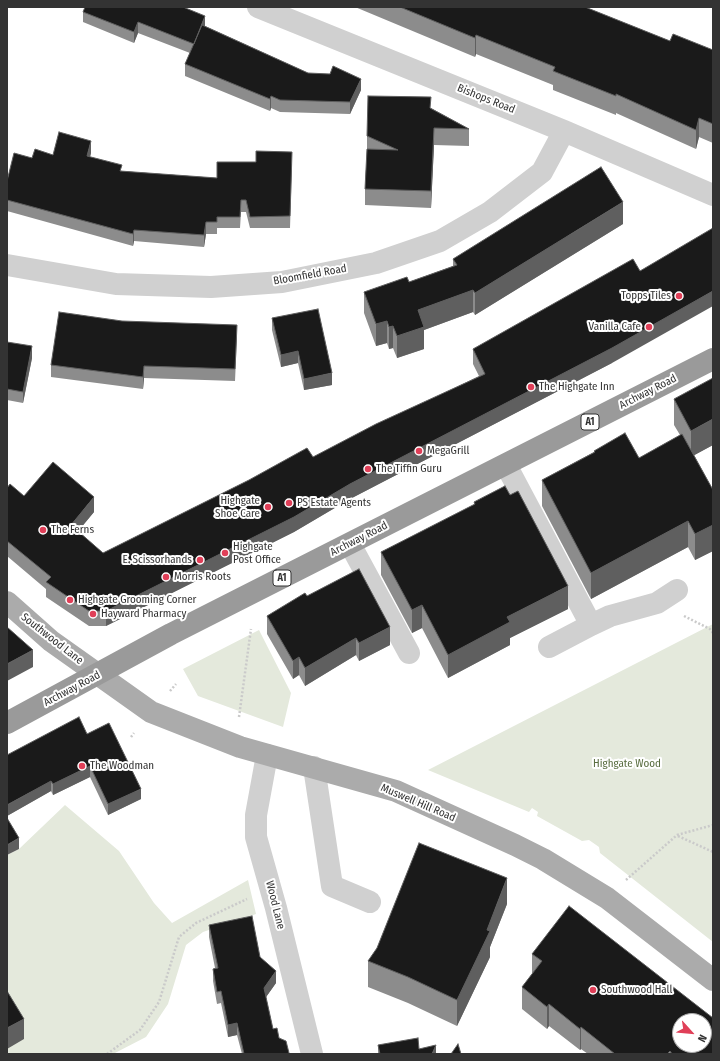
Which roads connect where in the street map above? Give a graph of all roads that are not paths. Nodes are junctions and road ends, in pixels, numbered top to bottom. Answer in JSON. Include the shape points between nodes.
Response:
{"nodes":[{"id":1,"x":258,"y":7,"type":"edge"},
{"id":2,"x":564,"y":131,"type":"junction"},
{"id":3,"x":713,"y":195,"type":"edge"},
{"id":4,"x":7,"y":265,"type":"edge"},
{"id":5,"x":713,"y":358,"type":"edge"},
{"id":6,"x":506,"y":465,"type":"junction"},
{"id":7,"x":350,"y":544,"type":"junction"},
{"id":8,"x":677,"y":590,"type":"dead end"},
{"id":9,"x":7,"y":602,"type":"edge"},
{"id":10,"x":591,"y":625,"type":"junction"},
{"id":11,"x":549,"y":647,"type":"dead end"},
{"id":12,"x":409,"y":653,"type":"dead end"},
{"id":13,"x":99,"y":675,"type":"junction"},
{"id":14,"x":7,"y":723,"type":"edge"},
{"id":15,"x":267,"y":755,"type":"junction"},
{"id":16,"x":314,"y":767,"type":"junction"},
{"id":17,"x":370,"y":902,"type":"dead end"},
{"id":18,"x":713,"y":980,"type":"edge"},
{"id":19,"x":312,"y":1054,"type":"edge"}],
"edges":[{"from":1,"to":2,"type":"street","name":"Bishops Road"},
{"from":2,"to":3,"type":"street","name":"Bishops Road"},
{"from":2,"to":4,"type":"street","name":"Bloomfield Road","via":[[542,172],[490,212],[440,241],[376,263],[282,282],[211,287],[116,284]]},
{"from":5,"to":6,"type":"highway","name":"Archway Road","number":"A1"},
{"from":6,"to":7,"type":"highway","name":"Archway Road","number":"A1"},
{"from":6,"to":10,"type":"street"},
{"from":7,"to":12,"type":"street"},
{"from":7,"to":13,"type":"highway","name":"Archway Road","number":"A1","via":[[172,634]]},
{"from":8,"to":10,"type":"street","via":[[657,603],[610,616]]},
{"from":9,"to":13,"type":"main road","name":"Southwood Lane","via":[[51,641]]},
{"from":10,"to":11,"type":"street"},
{"from":13,"to":14,"type":"highway","name":"Archway Road","number":"A1"},
{"from":13,"to":15,"type":"main road","name":"Muswell Hill Road","via":[[152,712]]},
{"from":15,"to":16,"type":"main road","name":"Muswell Hill Road"},
{"from":15,"to":19,"type":"street","name":"Wood Lane","via":[[256,815],[256,837]]},
{"from":16,"to":17,"type":"street","via":[[332,886]]},
{"from":16,"to":18,"type":"main road","name":"Muswell Hill Road","via":[[396,791],[515,844],[608,898]]}]}
